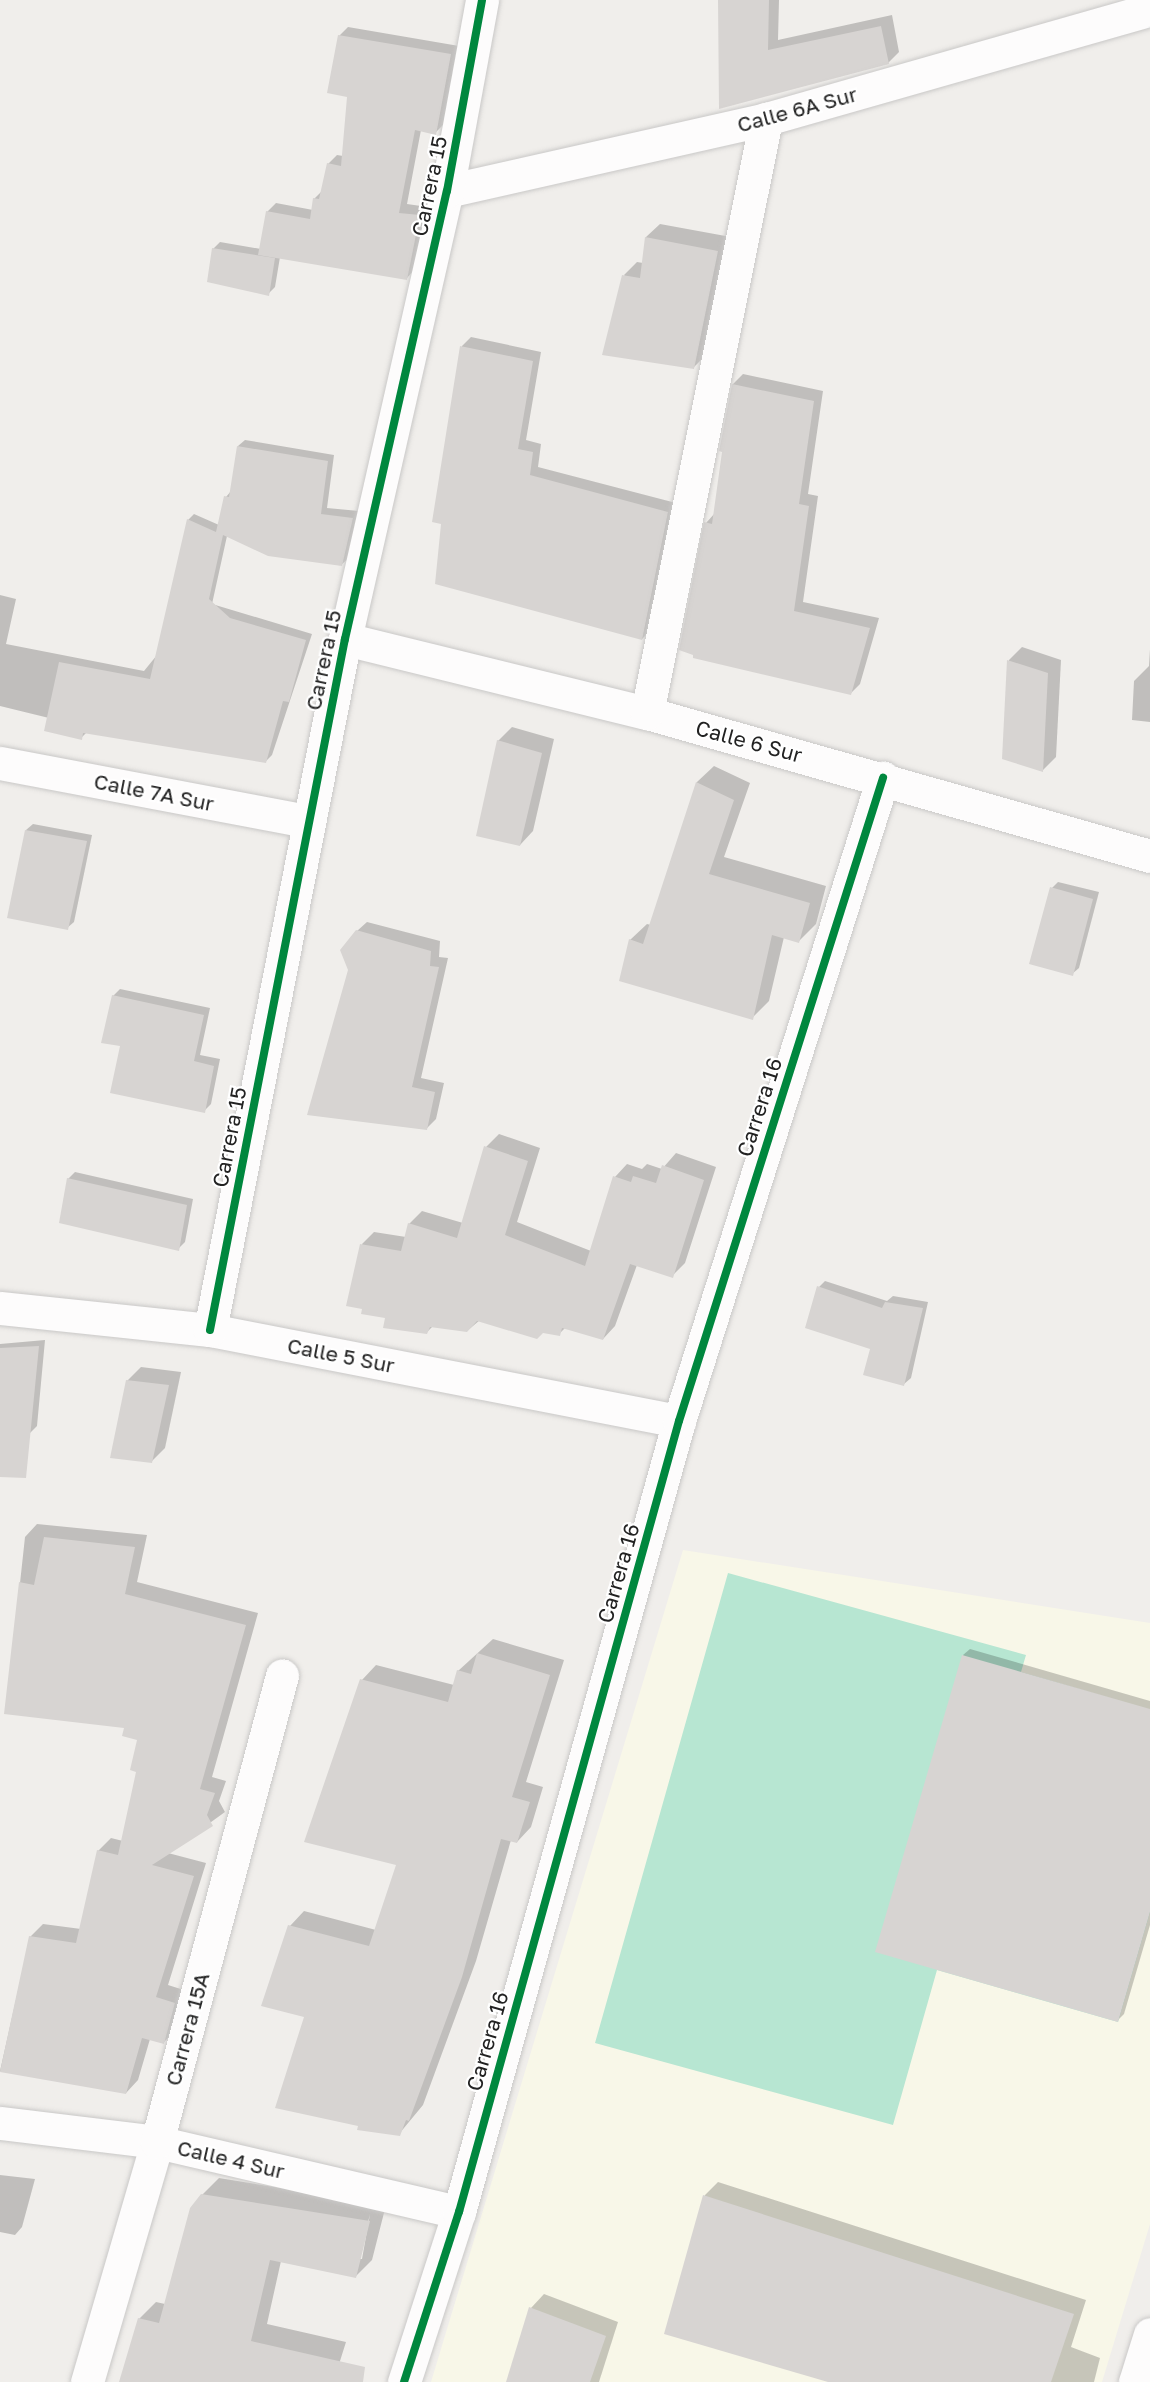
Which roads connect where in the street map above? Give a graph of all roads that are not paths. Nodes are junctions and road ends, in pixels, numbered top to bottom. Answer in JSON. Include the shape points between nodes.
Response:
{"nodes":[{"id":1,"x":482,"y":0,"type":"edge"},
{"id":2,"x":1142,"y":12,"type":"dead end"},
{"id":3,"x":766,"y":119,"type":"junction"},
{"id":4,"x":447,"y":191,"type":"junction"},
{"id":5,"x":345,"y":639,"type":"junction"},
{"id":6,"x":647,"y":713,"type":"junction"},
{"id":7,"x":0,"y":763,"type":"edge"},
{"id":8,"x":883,"y":778,"type":"junction"},
{"id":9,"x":308,"y":820,"type":"junction"},
{"id":10,"x":1150,"y":856,"type":"edge"},
{"id":11,"x":0,"y":1308,"type":"edge"},
{"id":12,"x":210,"y":1330,"type":"junction"},
{"id":13,"x":679,"y":1421,"type":"junction"},
{"id":14,"x":282,"y":1675,"type":"dead end"},
{"id":15,"x":0,"y":2123,"type":"edge"},
{"id":16,"x":157,"y":2142,"type":"junction"},
{"id":17,"x":459,"y":2212,"type":"junction"},
{"id":18,"x":1150,"y":2334,"type":"edge"},
{"id":19,"x":87,"y":2382,"type":"edge"},
{"id":20,"x":404,"y":2382,"type":"edge"},
{"id":21,"x":1135,"y":2382,"type":"edge"}],
"edges":[{"from":1,"to":4,"type":"street","name":"Carrera 15"},
{"from":2,"to":3,"type":"street","name":"Calle 6A Sur"},
{"from":3,"to":4,"type":"street","name":"Calle 6A Sur"},
{"from":3,"to":6,"type":"street"},
{"from":4,"to":5,"type":"street","name":"Carrera 15"},
{"from":5,"to":6,"type":"street","name":"Calle 6 Sur"},
{"from":5,"to":9,"type":"street","name":"Carrera 15"},
{"from":6,"to":8,"type":"street","name":"Calle 6 Sur"},
{"from":7,"to":9,"type":"street","name":"Calle 7A Sur"},
{"from":8,"to":10,"type":"street","name":"Calle 6 Sur"},
{"from":8,"to":13,"type":"street","name":"Carrera 16"},
{"from":9,"to":12,"type":"street","name":"Carrera 15"},
{"from":11,"to":12,"type":"street","name":"Calle 5 Sur"},
{"from":12,"to":13,"type":"street","name":"Calle 5 Sur"},
{"from":13,"to":17,"type":"street","name":"Carrera 16"},
{"from":14,"to":16,"type":"street","name":"Carrera 15A"},
{"from":15,"to":16,"type":"street","name":"Calle 4 Sur"},
{"from":16,"to":17,"type":"street","name":"Calle 4 Sur"},
{"from":16,"to":19,"type":"street","name":"Carrera 15A"},
{"from":17,"to":20,"type":"street","name":"Carrera 16"},
{"from":18,"to":21,"type":"street"}]}
